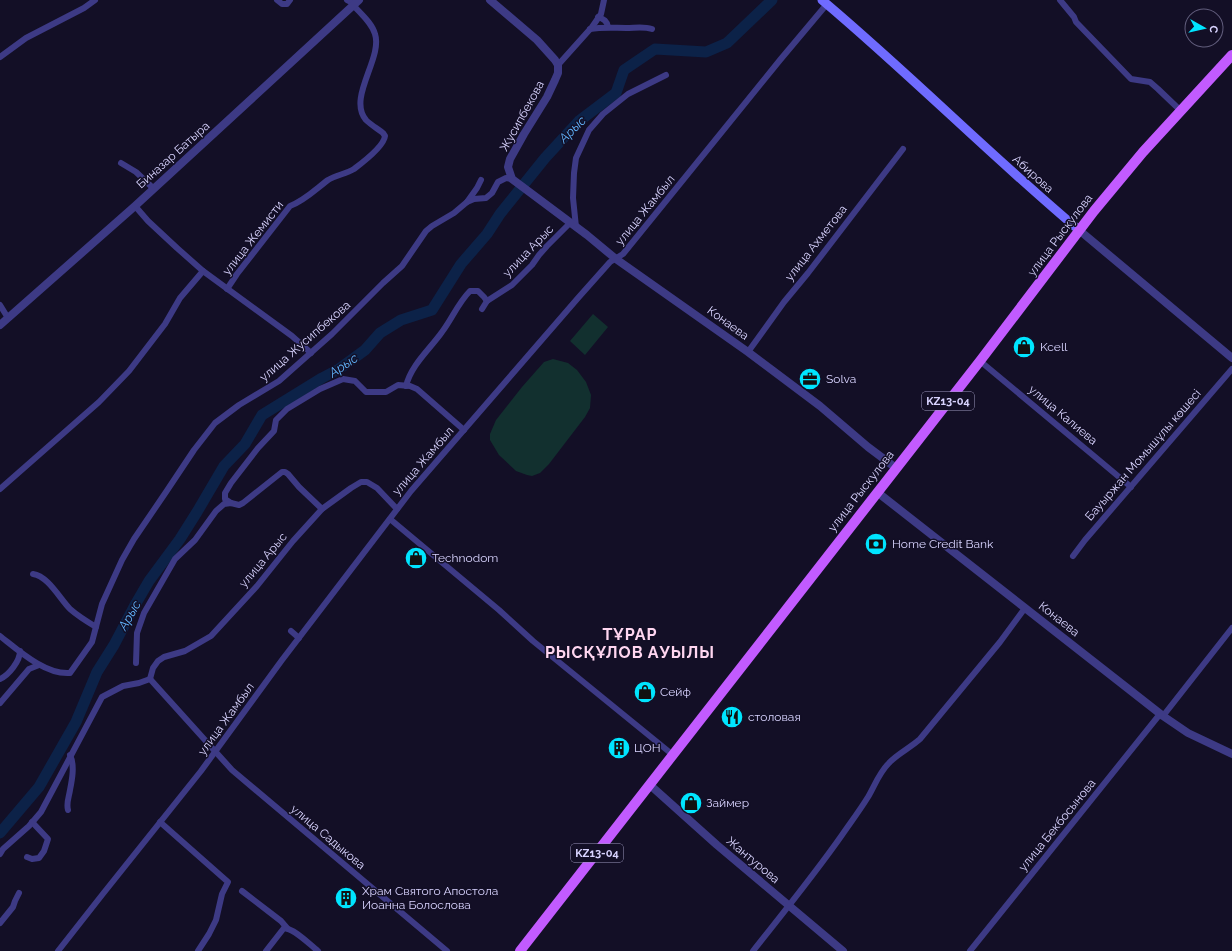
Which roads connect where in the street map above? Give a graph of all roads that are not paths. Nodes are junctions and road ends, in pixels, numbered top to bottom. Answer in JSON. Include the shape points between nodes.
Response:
{"nodes":[{"id":1,"x":94,"y":0,"type":"edge"},
{"id":2,"x":277,"y":0,"type":"edge"},
{"id":3,"x":290,"y":0,"type":"edge"},
{"id":4,"x":490,"y":0,"type":"edge"},
{"id":5,"x":604,"y":0,"type":"edge"},
{"id":6,"x":1060,"y":0,"type":"edge"},
{"id":7,"x":824,"y":1,"type":"edge"},
{"id":8,"x":354,"y":2,"type":"edge"},
{"id":9,"x":598,"y":17,"type":"junction"},
{"id":10,"x":608,"y":28,"type":"junction"},
{"id":11,"x":590,"y":29,"type":"junction"},
{"id":12,"x":652,"y":29,"type":"dead end"},
{"id":13,"x":1232,"y":55,"type":"edge"},
{"id":14,"x":0,"y":57,"type":"edge"},
{"id":15,"x":558,"y":65,"type":"junction"},
{"id":16,"x":666,"y":75,"type":"dead end"},
{"id":17,"x":1181,"y":111,"type":"junction"},
{"id":18,"x":903,"y":149,"type":"dead end"},
{"id":19,"x":121,"y":163,"type":"dead end"},
{"id":20,"x":512,"y":179,"type":"junction"},
{"id":21,"x":481,"y":180,"type":"dead end"},
{"id":22,"x":154,"y":189,"type":"junction"},
{"id":23,"x":467,"y":202,"type":"junction"},
{"id":24,"x":135,"y":206,"type":"junction"},
{"id":25,"x":573,"y":225,"type":"junction"},
{"id":26,"x":1079,"y":230,"type":"junction"},
{"id":27,"x":616,"y":259,"type":"junction"},
{"id":28,"x":203,"y":271,"type":"junction"},
{"id":29,"x":227,"y":290,"type":"junction"},
{"id":30,"x":487,"y":301,"type":"junction"},
{"id":31,"x":0,"y":305,"type":"edge"},
{"id":32,"x":482,"y":309,"type":"dead end"},
{"id":33,"x":8,"y":318,"type":"junction"},
{"id":34,"x":0,"y":325,"type":"edge"},
{"id":35,"x":748,"y":352,"type":"junction"},
{"id":36,"x":311,"y":353,"type":"junction"},
{"id":37,"x":1232,"y":358,"type":"edge"},
{"id":38,"x":980,"y":361,"type":"junction"},
{"id":39,"x":1232,"y":369,"type":"edge"},
{"id":40,"x":406,"y":386,"type":"junction"},
{"id":41,"x":464,"y":430,"type":"junction"},
{"id":42,"x":896,"y":468,"type":"junction"},
{"id":43,"x":1131,"y":487,"type":"junction"},
{"id":44,"x":0,"y":489,"type":"edge"},
{"id":45,"x":877,"y":492,"type":"junction"},
{"id":46,"x":225,"y":501,"type":"junction"},
{"id":47,"x":322,"y":509,"type":"junction"},
{"id":48,"x":397,"y":509,"type":"junction"},
{"id":49,"x":390,"y":519,"type":"junction"},
{"id":50,"x":1073,"y":556,"type":"dead end"},
{"id":51,"x":33,"y":574,"type":"dead end"},
{"id":52,"x":1025,"y":608,"type":"junction"},
{"id":53,"x":96,"y":627,"type":"junction"},
{"id":54,"x":1232,"y":628,"type":"edge"},
{"id":55,"x":291,"y":631,"type":"dead end"},
{"id":56,"x":0,"y":636,"type":"edge"},
{"id":57,"x":300,"y":638,"type":"junction"},
{"id":58,"x":20,"y":651,"type":"junction"},
{"id":59,"x":31,"y":660,"type":"junction"},
{"id":60,"x":136,"y":663,"type":"dead end"},
{"id":61,"x":39,"y":665,"type":"junction"},
{"id":62,"x":29,"y":669,"type":"junction"},
{"id":63,"x":0,"y":679,"type":"edge"},
{"id":64,"x":150,"y":679,"type":"junction"},
{"id":65,"x":0,"y":703,"type":"edge"},
{"id":66,"x":1162,"y":715,"type":"junction"},
{"id":67,"x":216,"y":752,"type":"junction"},
{"id":68,"x":70,"y":754,"type":"junction"},
{"id":69,"x":1232,"y":754,"type":"edge"},
{"id":70,"x":673,"y":755,"type":"junction"},
{"id":71,"x":650,"y":785,"type":"junction"},
{"id":72,"x":68,"y":810,"type":"dead end"},
{"id":73,"x":32,"y":822,"type":"junction"},
{"id":74,"x":160,"y":822,"type":"junction"},
{"id":75,"x":0,"y":854,"type":"edge"},
{"id":76,"x":27,"y":857,"type":"dead end"},
{"id":77,"x":242,"y":891,"type":"dead end"},
{"id":78,"x":19,"y":893,"type":"dead end"},
{"id":79,"x":788,"y":906,"type":"junction"},
{"id":80,"x":0,"y":922,"type":"edge"},
{"id":81,"x":287,"y":928,"type":"junction"},
{"id":82,"x":58,"y":951,"type":"edge"},
{"id":83,"x":198,"y":951,"type":"edge"},
{"id":84,"x":266,"y":951,"type":"edge"},
{"id":85,"x":318,"y":951,"type":"edge"},
{"id":86,"x":447,"y":951,"type":"edge"},
{"id":87,"x":520,"y":951,"type":"edge"},
{"id":88,"x":753,"y":951,"type":"edge"},
{"id":89,"x":843,"y":951,"type":"edge"},
{"id":90,"x":970,"y":951,"type":"edge"}],
"edges":[{"from":1,"to":14,"type":"street","via":[[84,8],[26,38]]},
{"from":2,"to":3,"type":"street","via":[[287,4]]},
{"from":4,"to":15,"type":"street","via":[[537,40]]},
{"from":5,"to":9,"type":"street"},
{"from":6,"to":17,"type":"street","via":[[1076,22],[1131,79],[1150,82]]},
{"from":7,"to":26,"type":"main road","name":"Абирова"},
{"from":7,"to":27,"type":"street","name":"улица Жамбыл","via":[[661,208]]},
{"from":8,"to":22,"type":"street","name":"Биназар Батыра"},
{"from":8,"to":29,"type":"street","name":"улица Жемисти","via":[[374,29],[376,36],[374,55],[365,79],[361,104],[365,119],[383,133],[385,139],[352,170],[330,179],[290,206]]},
{"from":9,"to":10,"type":"street","via":[[607,22]]},
{"from":9,"to":11,"type":"street"},
{"from":10,"to":11,"type":"street"},
{"from":10,"to":12,"type":"street"},
{"from":11,"to":15,"type":"street"},
{"from":13,"to":17,"type":"main road","name":"улица Рыскулова","number":"KZ13-04"},
{"from":15,"to":20,"type":"street","name":"Жусипбекова","via":[[558,73],[547,97],[510,159],[508,167]]},
{"from":16,"to":25,"type":"street","via":[[628,94],[603,114],[589,130],[576,158]]},
{"from":17,"to":26,"type":"main road","name":"улица Рыскулова","number":"KZ13-04","via":[[1143,152]]},
{"from":18,"to":35,"type":"street","name":"улица Ахметова"},
{"from":19,"to":22,"type":"street","via":[[136,172]]},
{"from":20,"to":23,"type":"street","name":"улица Жусипбекова","via":[[506,178],[498,182],[486,198]]},
{"from":20,"to":25,"type":"street","name":"Конаева"},
{"from":21,"to":23,"type":"street"},
{"from":22,"to":24,"type":"street","name":"Биназар Батыра"},
{"from":23,"to":36,"type":"street","name":"улица Жусипбекова","via":[[426,231],[402,266]]},
{"from":24,"to":28,"type":"street"},
{"from":24,"to":33,"type":"street","name":"Биназар Батыра"},
{"from":25,"to":27,"type":"street","name":"Конаева"},
{"from":25,"to":30,"type":"street","name":"улица Арыс","via":[[547,246],[512,285]]},
{"from":26,"to":37,"type":"street","name":"Абирова"},
{"from":26,"to":38,"type":"main road","name":"улица Рыскулова","number":"KZ13-04"},
{"from":27,"to":35,"type":"street","name":"Конаева"},
{"from":27,"to":41,"type":"street","name":"улица Жамбыл","via":[[610,262],[578,298]]},
{"from":28,"to":29,"type":"street"},
{"from":28,"to":44,"type":"street","name":"улица Жемисти","via":[[180,298],[165,324],[129,371],[99,402]]},
{"from":29,"to":36,"type":"street","via":[[292,336]]},
{"from":30,"to":32,"type":"street","name":"улица Арыс"},
{"from":30,"to":40,"type":"street","via":[[478,291],[470,292],[415,368]]},
{"from":31,"to":33,"type":"street"},
{"from":33,"to":34,"type":"street","name":"Биназар Батыра"},
{"from":35,"to":42,"type":"street","name":"Конаева"},
{"from":36,"to":53,"type":"street","name":"улица Жусипбекова","via":[[279,381],[215,423],[134,539],[102,604]]},
{"from":38,"to":42,"type":"main road","name":"улица Рыскулова","number":"KZ13-04"},
{"from":38,"to":43,"type":"street","name":"улица Калиева"},
{"from":39,"to":43,"type":"street","name":"Бауыржан Момышұлы көшесі"},
{"from":40,"to":41,"type":"street","via":[[417,389]]},
{"from":40,"to":46,"type":"street","via":[[398,385],[386,392],[366,392],[355,381],[343,379],[320,389],[287,409],[276,420],[274,430],[230,483],[225,493]]},
{"from":41,"to":48,"type":"street","name":"улица Жамбыл"},
{"from":42,"to":45,"type":"main road","name":"улица Рыскулова","number":"KZ13-04"},
{"from":43,"to":50,"type":"street","name":"Бауыржан Момышұлы көшесі"},
{"from":45,"to":52,"type":"street","name":"Конаева"},
{"from":45,"to":70,"type":"main road","name":"улица Рыскулова","number":"KZ13-04"},
{"from":46,"to":47,"type":"street","via":[[239,505],[285,472]]},
{"from":46,"to":60,"type":"street","via":[[195,540],[175,559],[144,613],[137,633]]},
{"from":47,"to":48,"type":"street","name":"улица Арыс","via":[[361,482],[367,482],[377,488]]},
{"from":47,"to":64,"type":"street","name":"улица Арыс","via":[[211,636],[185,651],[158,661]]},
{"from":48,"to":49,"type":"street","name":"улица Жамбыл"},
{"from":49,"to":57,"type":"street","name":"улица Жамбыл"},
{"from":49,"to":70,"type":"street","via":[[533,641]]},
{"from":51,"to":53,"type":"street","via":[[45,581],[81,619]]},
{"from":52,"to":66,"type":"street","name":"Конаева"},
{"from":52,"to":79,"type":"street","via":[[920,739],[884,769],[840,837]]},
{"from":53,"to":61,"type":"street","name":"улица Жусипбекова","via":[[92,642],[70,673]]},
{"from":54,"to":66,"type":"street","name":"улица Бекбосынова"},
{"from":55,"to":57,"type":"street"},
{"from":56,"to":58,"type":"street"},
{"from":57,"to":67,"type":"street","name":"улица Жамбыл"},
{"from":58,"to":59,"type":"street"},
{"from":58,"to":63,"type":"street","via":[[18,660],[5,677]]},
{"from":59,"to":61,"type":"street"},
{"from":59,"to":62,"type":"street"},
{"from":61,"to":62,"type":"street"},
{"from":62,"to":65,"type":"street"},
{"from":64,"to":67,"type":"street"},
{"from":64,"to":68,"type":"street","via":[[123,686],[102,696]]},
{"from":66,"to":69,"type":"street","name":"Конаева","via":[[1188,733]]},
{"from":66,"to":90,"type":"street","name":"улица Бекбосынова"},
{"from":67,"to":74,"type":"street","name":"улица Жамбыл"},
{"from":67,"to":86,"type":"street","name":"улица Садыкова","via":[[232,770]]},
{"from":68,"to":72,"type":"street","via":[[73,760]]},
{"from":68,"to":73,"type":"street","via":[[41,812]]},
{"from":70,"to":71,"type":"main road","name":"улица Рыскулова","number":"KZ13-04"},
{"from":71,"to":79,"type":"street","name":"Жантурова"},
{"from":71,"to":87,"type":"main road","name":"улица Рыскулова","number":"KZ13-04"},
{"from":73,"to":75,"type":"street"},
{"from":73,"to":76,"type":"street","via":[[48,839],[39,858]]},
{"from":74,"to":82,"type":"street","name":"улица Жамбыл"},
{"from":74,"to":83,"type":"street","via":[[228,882],[210,934]]},
{"from":77,"to":81,"type":"street"},
{"from":78,"to":80,"type":"street","via":[[13,907]]},
{"from":79,"to":88,"type":"street"},
{"from":79,"to":89,"type":"street","name":"Жантурова"},
{"from":81,"to":84,"type":"street","via":[[284,928]]},
{"from":81,"to":85,"type":"street"}]}
